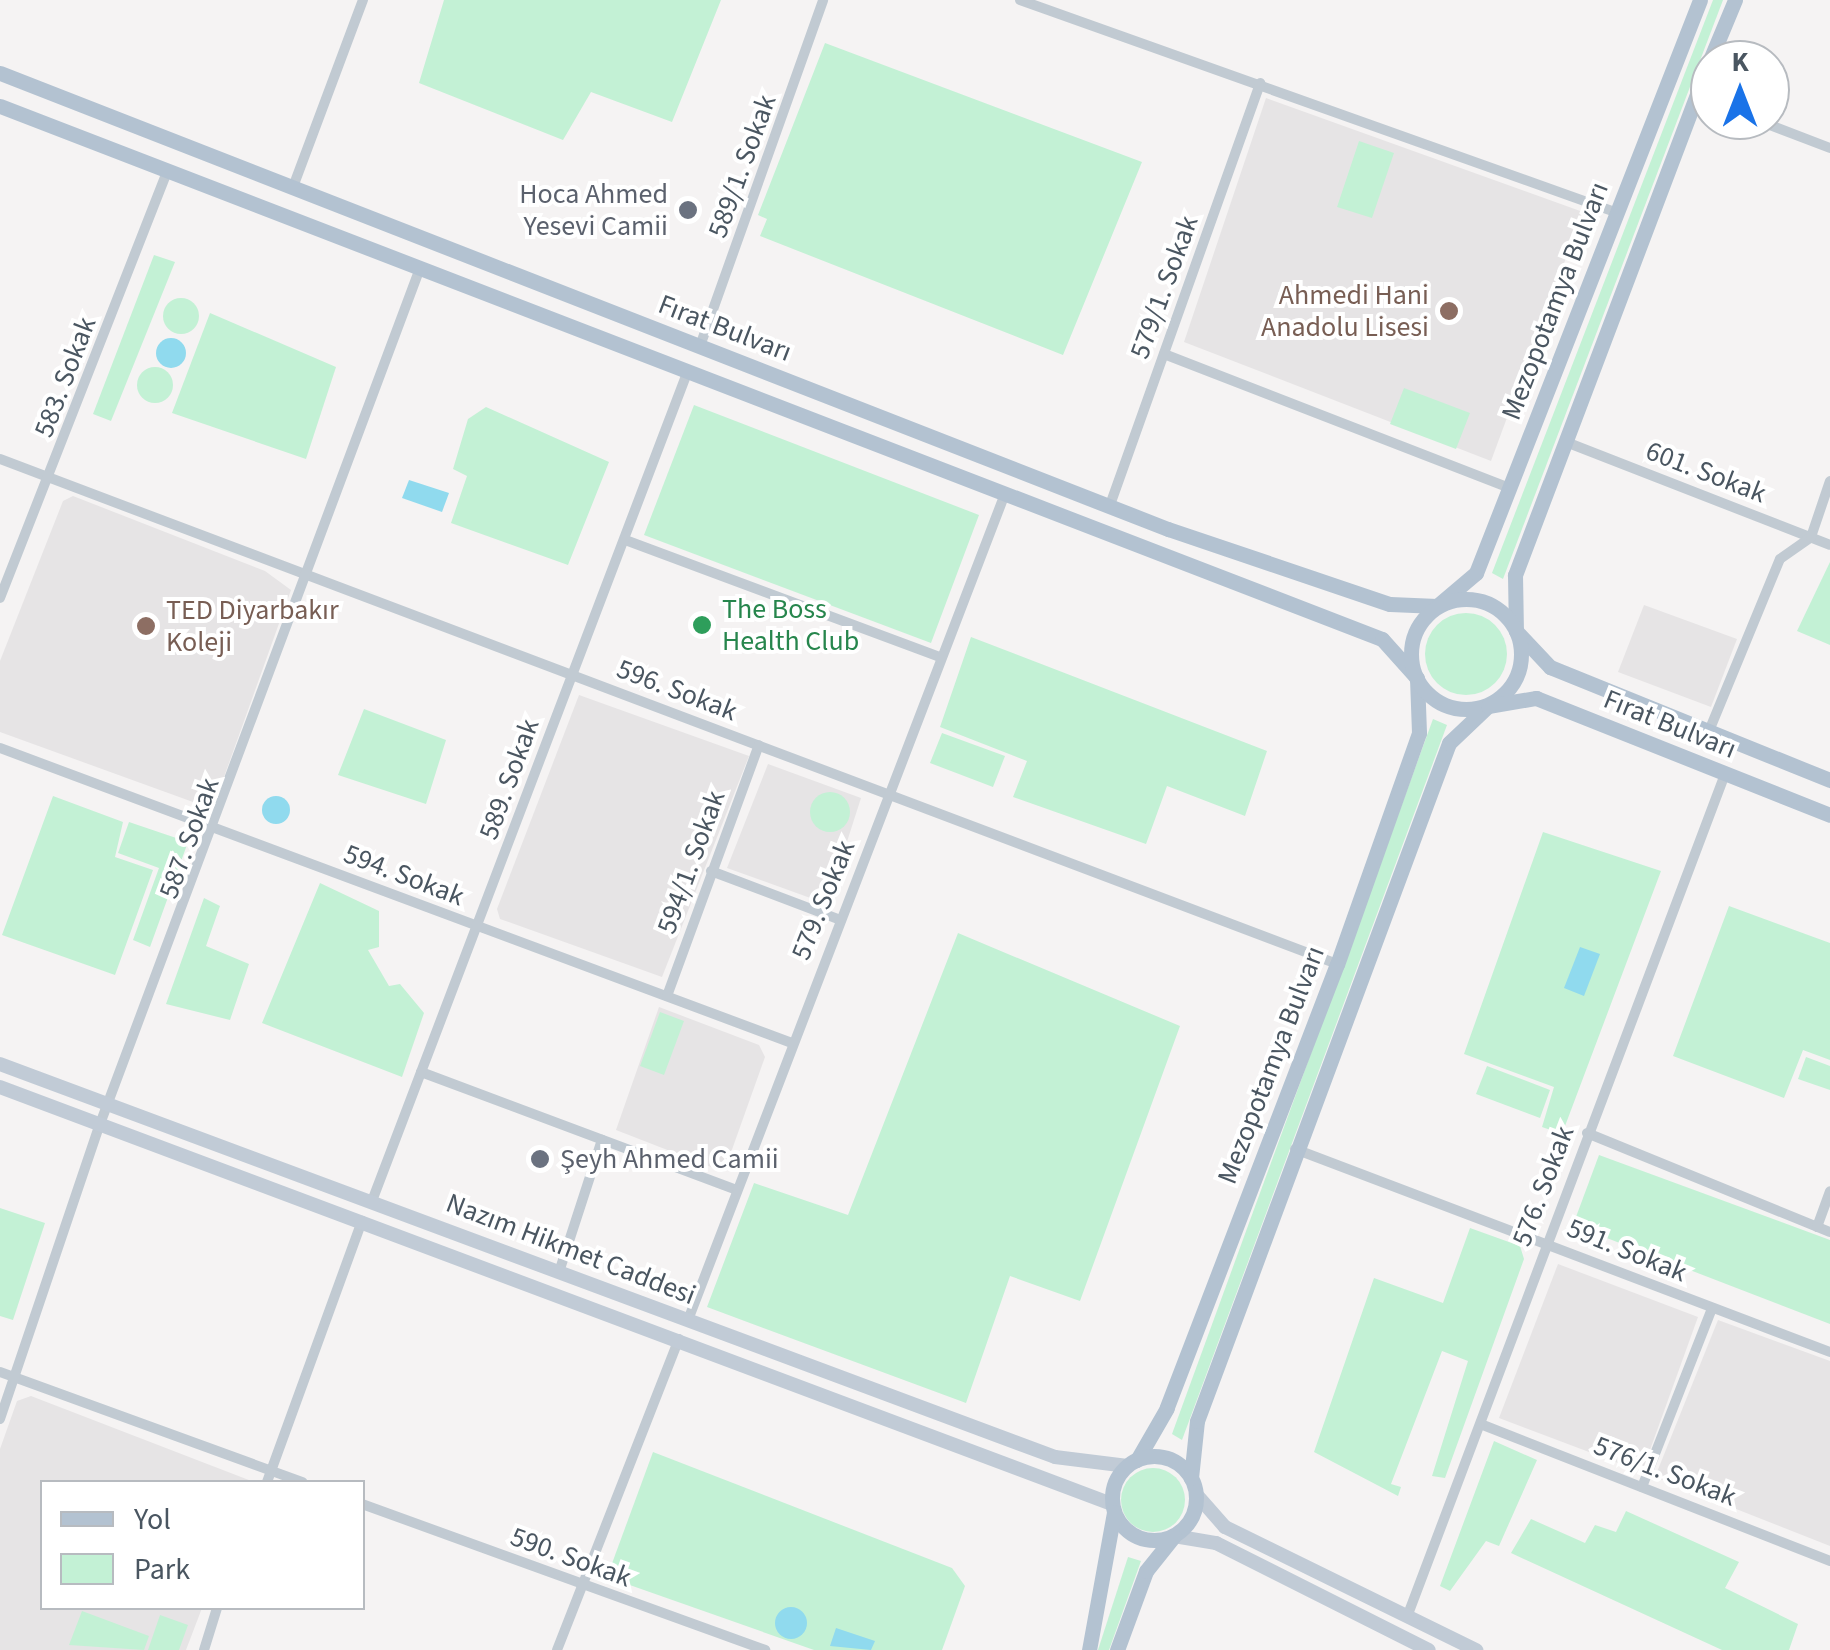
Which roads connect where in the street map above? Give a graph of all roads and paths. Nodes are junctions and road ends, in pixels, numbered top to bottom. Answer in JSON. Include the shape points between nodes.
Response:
{"nodes":[{"id":1,"x":364,"y":0,"type":"edge"},
{"id":2,"x":823,"y":0,"type":"edge"},
{"id":3,"x":1020,"y":0,"type":"edge"},
{"id":4,"x":1700,"y":0,"type":"edge"},
{"id":5,"x":1735,"y":0,"type":"edge"},
{"id":6,"x":1718,"y":40,"type":"edge"},
{"id":7,"x":0,"y":73,"type":"edge"},
{"id":8,"x":1260,"y":84,"type":"junction"},
{"id":9,"x":0,"y":106,"type":"edge"},
{"id":10,"x":1690,"y":131,"type":"edge"},
{"id":11,"x":1790,"y":133,"type":"edge"},
{"id":12,"x":1830,"y":148,"type":"edge"},
{"id":13,"x":167,"y":172,"type":"junction"},
{"id":14,"x":294,"y":187,"type":"junction"},
{"id":15,"x":1615,"y":212,"type":"junction"},
{"id":16,"x":420,"y":272,"type":"junction"},
{"id":17,"x":700,"y":346,"type":"junction"},
{"id":18,"x":1164,"y":354,"type":"junction"},
{"id":19,"x":687,"y":373,"type":"junction"},
{"id":20,"x":1566,"y":442,"type":"junction"},
{"id":21,"x":0,"y":459,"type":"edge"},
{"id":22,"x":50,"y":478,"type":"junction"},
{"id":23,"x":1830,"y":481,"type":"edge"},
{"id":24,"x":1510,"y":488,"type":"junction"},
{"id":25,"x":1003,"y":499,"type":"junction"},
{"id":26,"x":1110,"y":505,"type":"junction"},
{"id":27,"x":1811,"y":538,"type":"junction"},
{"id":28,"x":628,"y":541,"type":"junction"},
{"id":29,"x":1830,"y":545,"type":"edge"},
{"id":30,"x":310,"y":574,"type":"junction"},
{"id":31,"x":0,"y":598,"type":"edge"},
{"id":32,"x":1437,"y":606,"type":"junction"},
{"id":33,"x":1516,"y":631,"type":"junction"},
{"id":34,"x":940,"y":657,"type":"junction"},
{"id":35,"x":573,"y":672,"type":"junction"},
{"id":36,"x":1417,"y":678,"type":"junction"},
{"id":37,"x":1488,"y":706,"type":"junction"},
{"id":38,"x":1709,"y":731,"type":"junction"},
{"id":39,"x":758,"y":746,"type":"junction"},
{"id":40,"x":0,"y":748,"type":"edge"},
{"id":41,"x":1725,"y":774,"type":"junction"},
{"id":42,"x":1830,"y":780,"type":"edge"},
{"id":43,"x":890,"y":794,"type":"junction"},
{"id":44,"x":1830,"y":815,"type":"edge"},
{"id":45,"x":216,"y":828,"type":"junction"},
{"id":46,"x":711,"y":872,"type":"junction"},
{"id":47,"x":838,"y":919,"type":"junction"},
{"id":48,"x":478,"y":926,"type":"junction"},
{"id":49,"x":1337,"y":964,"type":"junction"},
{"id":50,"x":666,"y":996,"type":"junction"},
{"id":51,"x":792,"y":1043,"type":"junction"},
{"id":52,"x":0,"y":1064,"type":"edge"},
{"id":53,"x":421,"y":1072,"type":"junction"},
{"id":54,"x":0,"y":1087,"type":"edge"},
{"id":55,"x":112,"y":1106,"type":"junction"},
{"id":56,"x":100,"y":1124,"type":"junction"},
{"id":57,"x":1587,"y":1133,"type":"junction"},
{"id":58,"x":602,"y":1140,"type":"junction"},
{"id":59,"x":1294,"y":1149,"type":"junction"},
{"id":60,"x":736,"y":1190,"type":"junction"},
{"id":61,"x":1830,"y":1191,"type":"edge"},
{"id":62,"x":372,"y":1201,"type":"junction"},
{"id":63,"x":362,"y":1221,"type":"junction"},
{"id":64,"x":1817,"y":1227,"type":"junction"},
{"id":65,"x":1830,"y":1232,"type":"edge"},
{"id":66,"x":1545,"y":1241,"type":"junction"},
{"id":67,"x":560,"y":1269,"type":"junction"},
{"id":68,"x":1712,"y":1308,"type":"junction"},
{"id":69,"x":688,"y":1320,"type":"junction"},
{"id":70,"x":679,"y":1339,"type":"junction"},
{"id":71,"x":1830,"y":1352,"type":"edge"},
{"id":72,"x":0,"y":1372,"type":"edge"},
{"id":73,"x":15,"y":1378,"type":"junction"},
{"id":74,"x":0,"y":1420,"type":"edge"},
{"id":75,"x":1483,"y":1425,"type":"junction"},
{"id":76,"x":1132,"y":1463,"type":"junction"},
{"id":77,"x":269,"y":1477,"type":"edge"},
{"id":78,"x":1191,"y":1478,"type":"junction"},
{"id":79,"x":1642,"y":1487,"type":"junction"},
{"id":80,"x":1196,"y":1494,"type":"junction"},
{"id":81,"x":365,"y":1505,"type":"edge"},
{"id":82,"x":1113,"y":1508,"type":"junction"},
{"id":83,"x":1174,"y":1536,"type":"junction"},
{"id":84,"x":1830,"y":1561,"type":"edge"},
{"id":85,"x":582,"y":1584,"type":"junction"},
{"id":86,"x":217,"y":1610,"type":"edge"},
{"id":87,"x":1407,"y":1617,"type":"junction"},
{"id":88,"x":1401,"y":1644,"type":"edge"},
{"id":89,"x":204,"y":1650,"type":"edge"},
{"id":90,"x":558,"y":1650,"type":"edge"},
{"id":91,"x":766,"y":1650,"type":"edge"},
{"id":92,"x":1089,"y":1650,"type":"edge"},
{"id":93,"x":1117,"y":1650,"type":"edge"},
{"id":94,"x":1429,"y":1650,"type":"edge"},
{"id":95,"x":1476,"y":1650,"type":"edge"}],
"edges":[{"from":1,"to":14,"type":"street"},
{"from":2,"to":17,"type":"street","name":"589/1. Sokak"},
{"from":3,"to":8,"type":"street"},
{"from":4,"to":15,"type":"main road","name":"Mezopotamya Bulvarı"},
{"from":5,"to":6,"type":"main road"},
{"from":7,"to":14,"type":"main road","name":"Fırat Bulvarı"},
{"from":8,"to":15,"type":"street"},
{"from":8,"to":18,"type":"street","name":"579/1. Sokak"},
{"from":9,"to":13,"type":"main road","name":"Fırat Bulvarı"},
{"from":10,"to":20,"type":"main road"},
{"from":11,"to":12,"type":"street"},
{"from":13,"to":16,"type":"main road","name":"Fırat Bulvarı"},
{"from":13,"to":22,"type":"street","name":"583. Sokak"},
{"from":14,"to":17,"type":"main road","name":"Fırat Bulvarı"},
{"from":15,"to":24,"type":"main road","name":"Mezopotamya Bulvarı"},
{"from":16,"to":19,"type":"main road","name":"Fırat Bulvarı"},
{"from":16,"to":30,"type":"street","name":"587. Sokak"},
{"from":17,"to":26,"type":"main road","name":"Fırat Bulvarı"},
{"from":18,"to":24,"type":"street"},
{"from":18,"to":26,"type":"street","name":"579/1. Sokak"},
{"from":19,"to":25,"type":"main road","name":"Fırat Bulvarı"},
{"from":19,"to":28,"type":"street","name":"589. Sokak"},
{"from":20,"to":27,"type":"street","name":"601. Sokak"},
{"from":20,"to":33,"type":"main road","via":[[1514,575]]},
{"from":21,"to":22,"type":"street","name":"596. Sokak"},
{"from":22,"to":30,"type":"street","name":"596. Sokak"},
{"from":22,"to":31,"type":"street","name":"583. Sokak"},
{"from":23,"to":27,"type":"street"},
{"from":24,"to":32,"type":"main road","name":"Mezopotamya Bulvarı","via":[[1476,574]]},
{"from":25,"to":34,"type":"street","name":"579. Sokak"},
{"from":25,"to":36,"type":"main road","name":"Fırat Bulvarı","via":[[1382,639]]},
{"from":26,"to":32,"type":"main road","name":"Fırat Bulvarı","via":[[1390,604]]},
{"from":27,"to":29,"type":"street","name":"601. Sokak"},
{"from":27,"to":38,"type":"street","via":[[1780,559]]},
{"from":28,"to":34,"type":"street"},
{"from":28,"to":35,"type":"street","name":"589. Sokak"},
{"from":30,"to":35,"type":"street","name":"596. Sokak"},
{"from":30,"to":45,"type":"street","name":"587. Sokak"},
{"from":32,"to":33,"type":"main road","via":[[1491,605]]},
{"from":32,"to":36,"type":"main road","via":[[1412,646]]},
{"from":33,"to":37,"type":"main road","via":[[1515,681]]},
{"from":33,"to":38,"type":"main road","name":"Fırat Bulvarı","via":[[1550,667]]},
{"from":34,"to":43,"type":"street","name":"579. Sokak"},
{"from":35,"to":39,"type":"street","name":"596. Sokak"},
{"from":35,"to":48,"type":"street","name":"589. Sokak"},
{"from":36,"to":37,"type":"main road","via":[[1440,703]]},
{"from":36,"to":49,"type":"main road","name":"Mezopotamya Bulvarı","via":[[1419,732]]},
{"from":37,"to":41,"type":"main road","name":"Fırat Bulvarı","via":[[1536,698]]},
{"from":37,"to":59,"type":"main road","name":"Mezopotamya Bulvarı","via":[[1448,743]]},
{"from":38,"to":42,"type":"main road","name":"Fırat Bulvarı"},
{"from":39,"to":43,"type":"street","name":"596. Sokak"},
{"from":39,"to":46,"type":"street","name":"594/1. Sokak"},
{"from":40,"to":45,"type":"street","name":"594. Sokak"},
{"from":41,"to":44,"type":"main road","name":"Fırat Bulvarı"},
{"from":41,"to":57,"type":"street","name":"576. Sokak"},
{"from":43,"to":47,"type":"street","name":"579. Sokak"},
{"from":43,"to":49,"type":"street","name":"596. Sokak"},
{"from":45,"to":48,"type":"street","name":"594. Sokak"},
{"from":45,"to":55,"type":"street","name":"587. Sokak"},
{"from":46,"to":47,"type":"street"},
{"from":46,"to":50,"type":"street","name":"594/1. Sokak"},
{"from":47,"to":51,"type":"street","name":"579. Sokak"},
{"from":48,"to":50,"type":"street","name":"594. Sokak"},
{"from":48,"to":53,"type":"street","name":"589. Sokak"},
{"from":49,"to":76,"type":"main road","name":"Mezopotamya Bulvarı","via":[[1167,1408]]},
{"from":50,"to":51,"type":"street","name":"594. Sokak"},
{"from":51,"to":60,"type":"street","name":"579. Sokak"},
{"from":52,"to":55,"type":"main road","name":"Nazım Hikmet Caddesi"},
{"from":53,"to":58,"type":"street"},
{"from":53,"to":62,"type":"street","name":"589. Sokak"},
{"from":54,"to":56,"type":"main road","name":"Nazım Hikmet Caddesi"},
{"from":55,"to":56,"type":"street","name":"587. Sokak"},
{"from":55,"to":62,"type":"main road","name":"Nazım Hikmet Caddesi"},
{"from":56,"to":63,"type":"main road","name":"Nazım Hikmet Caddesi"},
{"from":56,"to":73,"type":"street","name":"587. Sokak"},
{"from":57,"to":64,"type":"street"},
{"from":57,"to":66,"type":"street","name":"576. Sokak"},
{"from":58,"to":60,"type":"street"},
{"from":58,"to":67,"type":"street"},
{"from":59,"to":66,"type":"street","name":"591. Sokak"},
{"from":59,"to":78,"type":"main road","name":"Mezopotamya Bulvarı","via":[[1197,1421]]},
{"from":60,"to":69,"type":"street","name":"579. Sokak"},
{"from":61,"to":64,"type":"street"},
{"from":62,"to":67,"type":"main road","name":"Nazım Hikmet Caddesi"},
{"from":63,"to":70,"type":"main road","name":"Nazım Hikmet Caddesi"},
{"from":63,"to":77,"type":"street"},
{"from":64,"to":65,"type":"street"},
{"from":66,"to":68,"type":"street","name":"591. Sokak"},
{"from":66,"to":75,"type":"street","name":"576. Sokak"},
{"from":67,"to":69,"type":"main road","name":"Nazım Hikmet Caddesi"},
{"from":68,"to":71,"type":"street","name":"591. Sokak"},
{"from":68,"to":79,"type":"street"},
{"from":69,"to":76,"type":"main road","name":"Nazım Hikmet Caddesi","via":[[1056,1457]]},
{"from":70,"to":82,"type":"main road","name":"Nazım Hikmet Caddesi"},
{"from":70,"to":85,"type":"street"},
{"from":72,"to":73,"type":"street"},
{"from":73,"to":74,"type":"street","name":"587. Sokak"},
{"from":73,"to":77,"type":"street"},
{"from":75,"to":79,"type":"street","name":"576/1. Sokak"},
{"from":75,"to":87,"type":"street","name":"576. Sokak"},
{"from":76,"to":78,"type":"main road","via":[[1167,1458]]},
{"from":76,"to":82,"type":"main road"},
{"from":78,"to":80,"type":"main road"},
{"from":79,"to":84,"type":"street","name":"576/1. Sokak"},
{"from":80,"to":83,"type":"main road","via":[[1192,1518]]},
{"from":80,"to":87,"type":"main road","via":[[1226,1527]]},
{"from":81,"to":85,"type":"street","name":"590. Sokak"},
{"from":82,"to":83,"type":"main road","via":[[1138,1538]]},
{"from":82,"to":92,"type":"main road"},
{"from":83,"to":88,"type":"main road","via":[[1216,1543]]},
{"from":83,"to":93,"type":"main road","via":[[1146,1571]]},
{"from":85,"to":90,"type":"street"},
{"from":85,"to":91,"type":"street","name":"590. Sokak"},
{"from":86,"to":89,"type":"street"},
{"from":87,"to":95,"type":"main road"},
{"from":88,"to":94,"type":"main road"}]}
